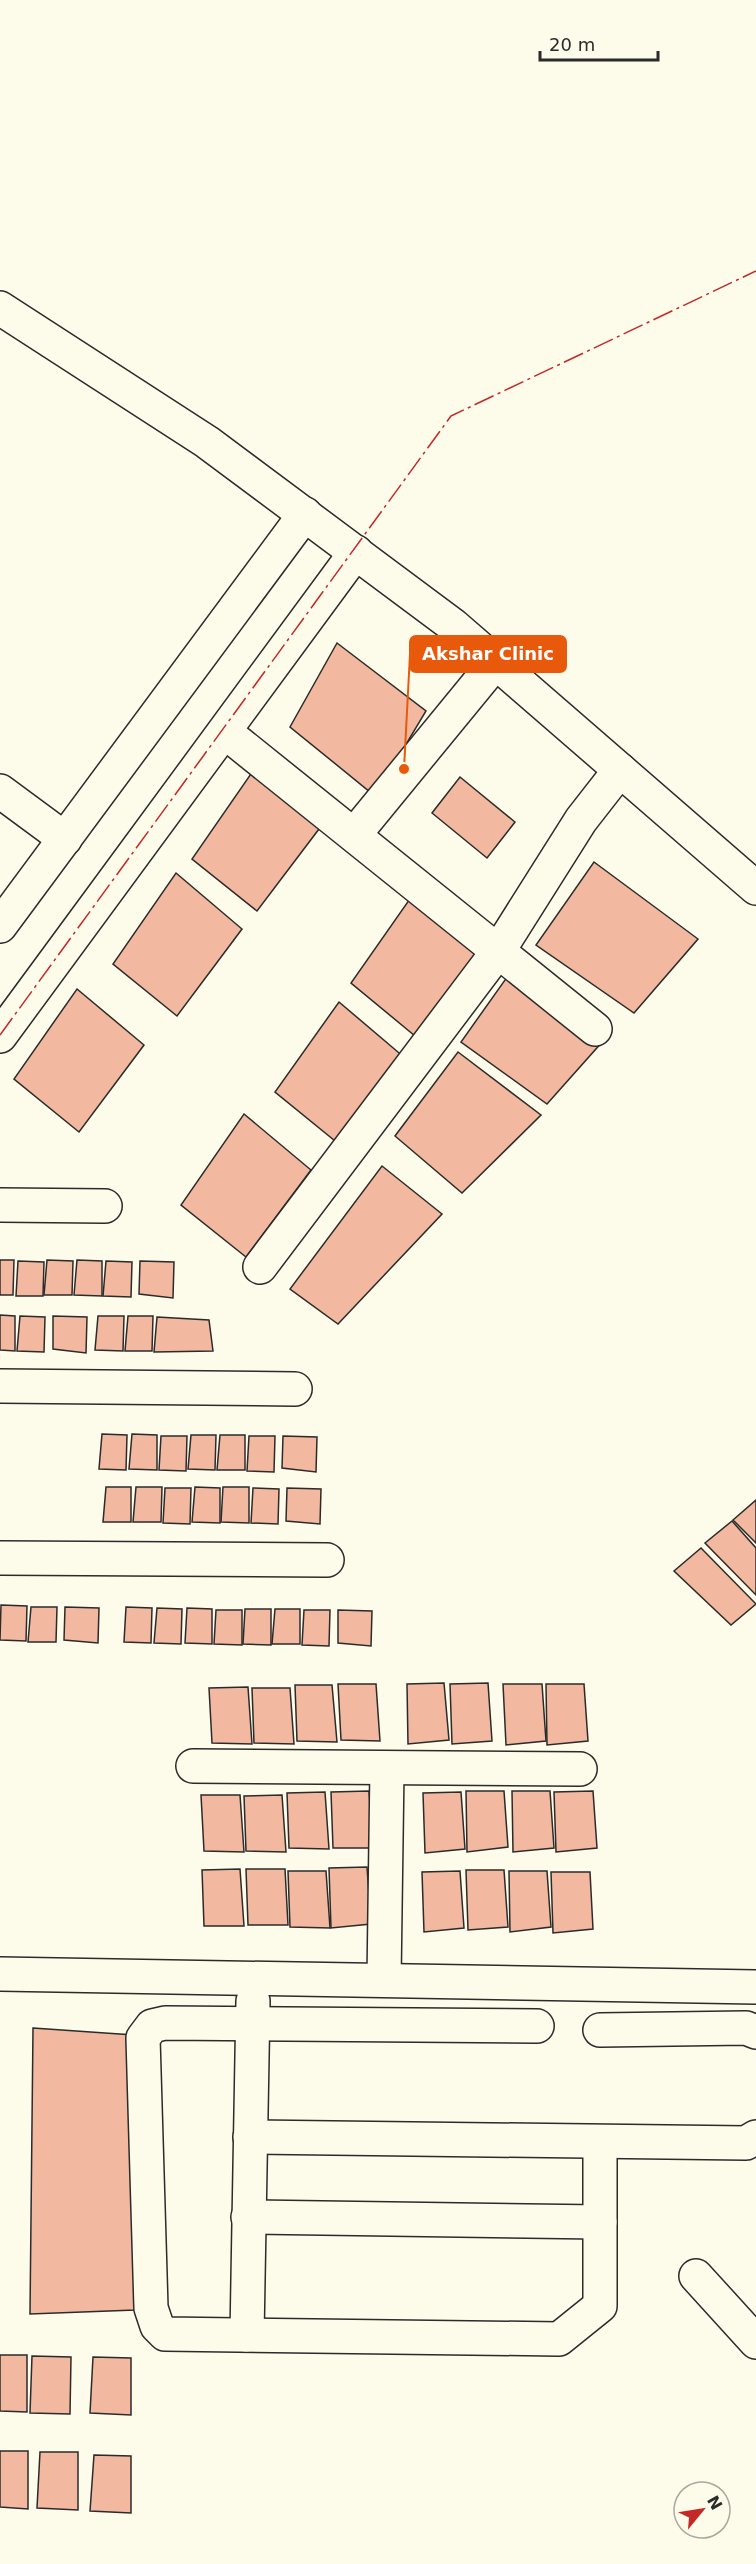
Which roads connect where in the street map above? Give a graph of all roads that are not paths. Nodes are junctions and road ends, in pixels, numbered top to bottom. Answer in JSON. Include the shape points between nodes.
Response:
{"nodes":[{"id":1,"x":0,"y":308,"type":"edge"},
{"id":2,"x":304,"y":514,"type":"junction"},
{"id":3,"x":356,"y":552,"type":"junction"},
{"id":4,"x":495,"y":663,"type":"junction"},
{"id":5,"x":225,"y":732,"type":"junction"},
{"id":6,"x":620,"y":770,"type":"junction"},
{"id":7,"x":0,"y":790,"type":"edge"},
{"id":8,"x":354,"y":835,"type":"junction"},
{"id":9,"x":65,"y":838,"type":"junction"},
{"id":10,"x":756,"y":888,"type":"edge"},
{"id":11,"x":0,"y":926,"type":"edge"},
{"id":12,"x":499,"y":950,"type":"junction"},
{"id":13,"x":595,"y":1029,"type":"dead end"},
{"id":14,"x":0,"y":1036,"type":"edge"},
{"id":15,"x":0,"y":1205,"type":"edge"},
{"id":16,"x":105,"y":1206,"type":"dead end"},
{"id":17,"x":260,"y":1267,"type":"dead end"},
{"id":18,"x":0,"y":1386,"type":"edge"},
{"id":19,"x":295,"y":1389,"type":"dead end"},
{"id":20,"x":0,"y":1558,"type":"edge"},
{"id":21,"x":327,"y":1560,"type":"dead end"},
{"id":22,"x":193,"y":1766,"type":"dead end"},
{"id":23,"x":387,"y":1768,"type":"junction"},
{"id":24,"x":580,"y":1769,"type":"dead end"},
{"id":25,"x":0,"y":1974,"type":"edge"},
{"id":26,"x":253,"y":1978,"type":"junction"},
{"id":27,"x":384,"y":1980,"type":"junction"},
{"id":28,"x":756,"y":1987,"type":"edge"},
{"id":29,"x":253,"y":2022,"type":"junction"},
{"id":30,"x":537,"y":2026,"type":"dead end"},
{"id":31,"x":600,"y":2030,"type":"dead end"},
{"id":32,"x":756,"y":2032,"type":"edge"},
{"id":33,"x":250,"y":2137,"type":"junction"},
{"id":34,"x":756,"y":2137,"type":"edge"},
{"id":35,"x":600,"y":2142,"type":"junction"},
{"id":36,"x":249,"y":2217,"type":"junction"},
{"id":37,"x":600,"y":2222,"type":"junction"},
{"id":38,"x":696,"y":2276,"type":"dead end"},
{"id":39,"x":247,"y":2335,"type":"junction"},
{"id":40,"x":756,"y":2342,"type":"edge"}],
"edges":[{"from":1,"to":2,"type":"street","via":[[207,442]]},
{"from":2,"to":3,"type":"street"},
{"from":2,"to":9,"type":"street"},
{"from":3,"to":4,"type":"street","via":[[454,626]]},
{"from":3,"to":5,"type":"street"},
{"from":4,"to":6,"type":"street"},
{"from":4,"to":8,"type":"street"},
{"from":5,"to":8,"type":"street"},
{"from":5,"to":14,"type":"street"},
{"from":6,"to":10,"type":"street"},
{"from":6,"to":12,"type":"street","via":[[581,820]]},
{"from":7,"to":9,"type":"street"},
{"from":8,"to":12,"type":"street"},
{"from":9,"to":11,"type":"street"},
{"from":12,"to":13,"type":"street"},
{"from":12,"to":17,"type":"street"},
{"from":15,"to":16,"type":"street"},
{"from":18,"to":19,"type":"street"},
{"from":20,"to":21,"type":"street"},
{"from":22,"to":23,"type":"street"},
{"from":23,"to":24,"type":"street"},
{"from":23,"to":27,"type":"street"},
{"from":25,"to":26,"type":"street"},
{"from":26,"to":27,"type":"street"},
{"from":26,"to":29,"type":"street"},
{"from":27,"to":28,"type":"street"},
{"from":29,"to":30,"type":"street"},
{"from":29,"to":33,"type":"street"},
{"from":29,"to":39,"type":"street","via":[[165,2023],[152,2026],[143,2038],[151,2308],[157,2326],[165,2334]]},
{"from":31,"to":32,"type":"street","via":[[746,2028]]},
{"from":33,"to":35,"type":"street"},
{"from":33,"to":36,"type":"street"},
{"from":34,"to":35,"type":"street","via":[[746,2143]]},
{"from":35,"to":37,"type":"street"},
{"from":36,"to":37,"type":"street"},
{"from":36,"to":39,"type":"street"},
{"from":37,"to":39,"type":"street","via":[[600,2306],[559,2339]]},
{"from":38,"to":40,"type":"street"}]}
